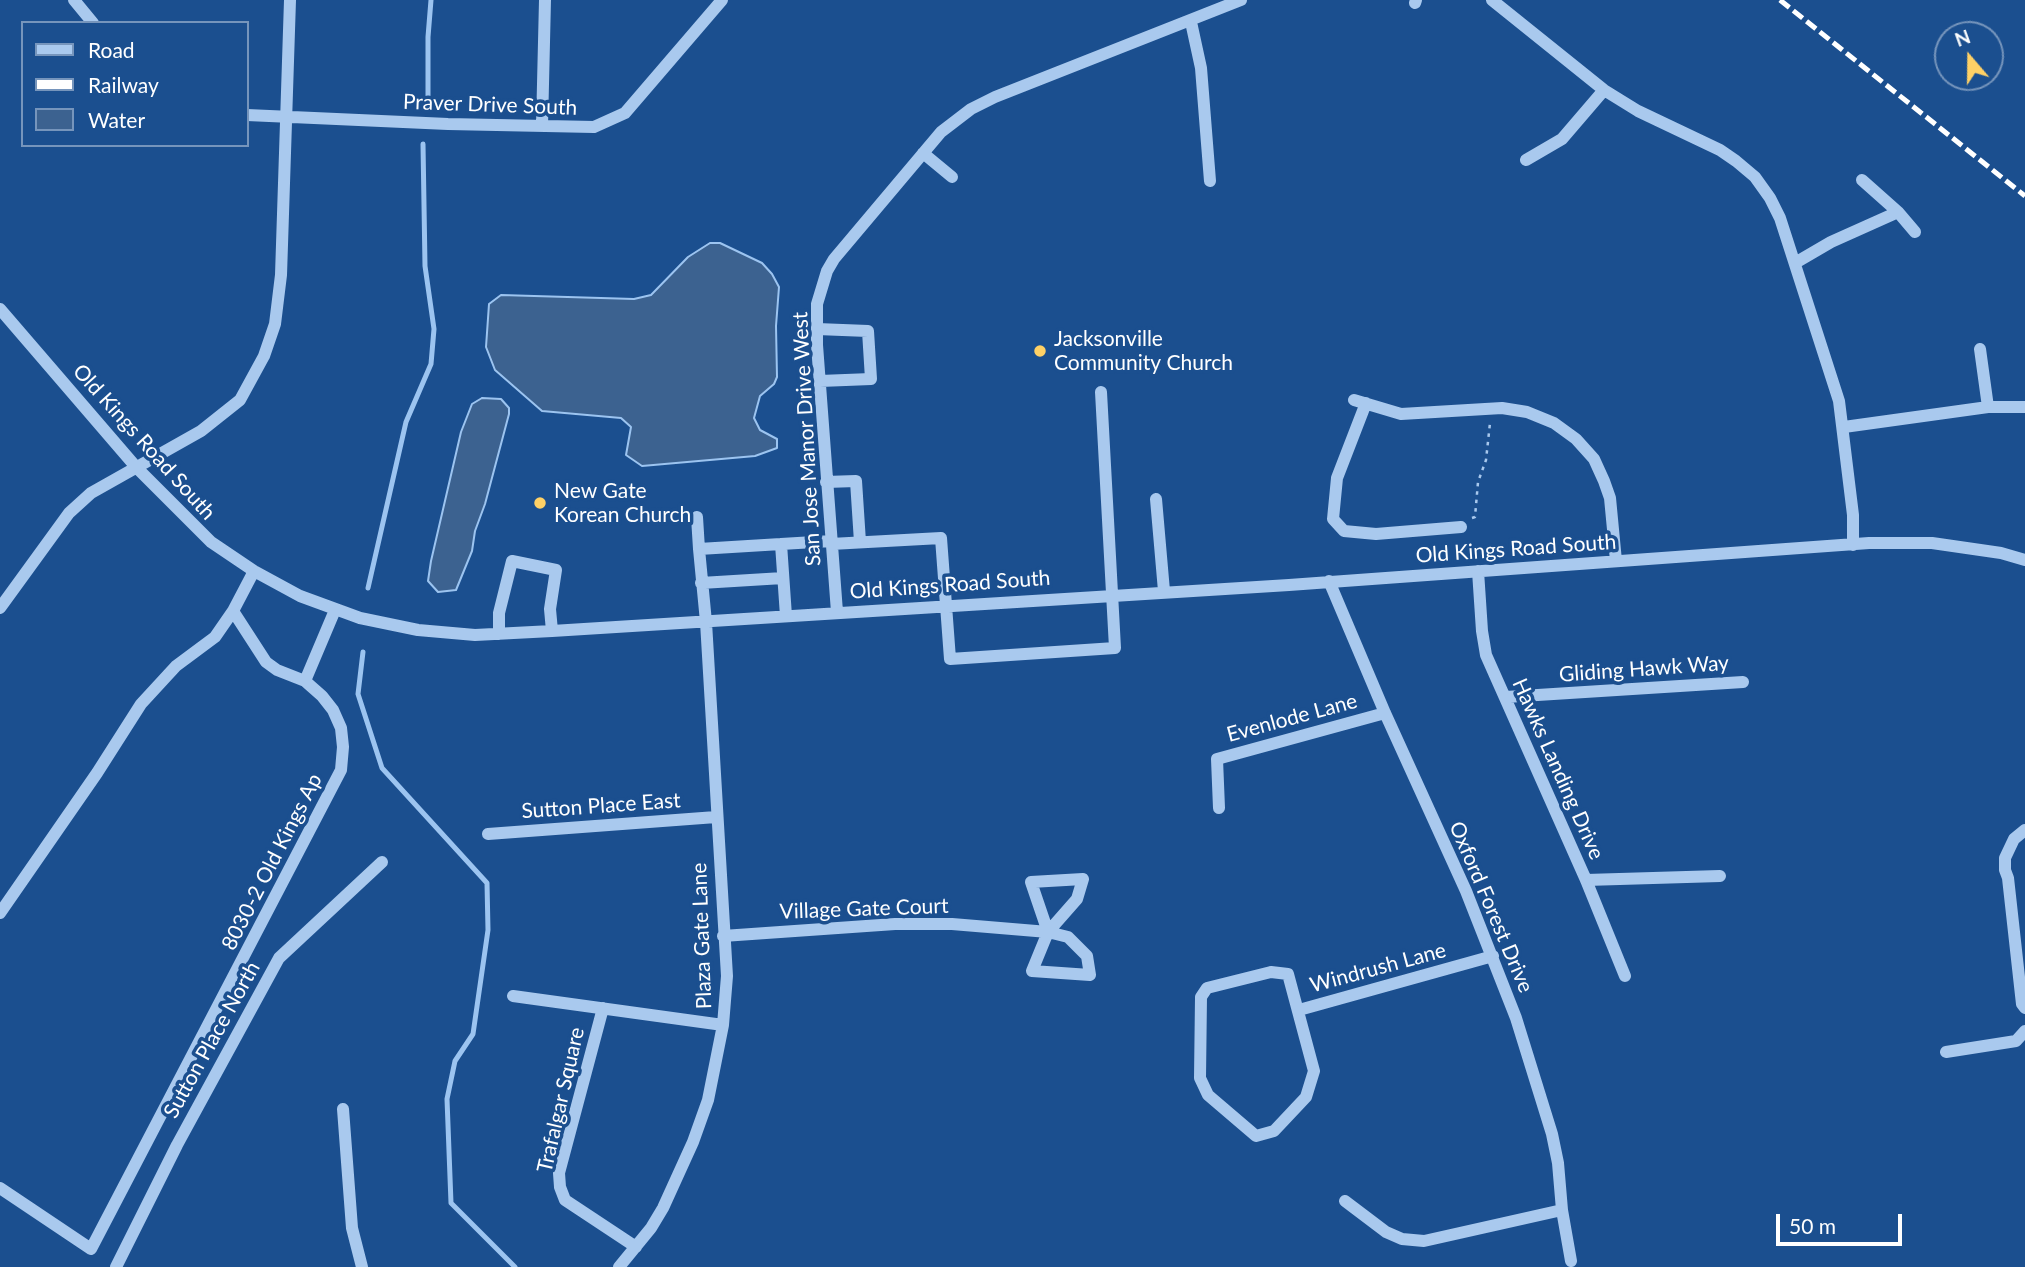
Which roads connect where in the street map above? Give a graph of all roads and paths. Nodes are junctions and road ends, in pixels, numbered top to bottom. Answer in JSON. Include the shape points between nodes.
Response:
{"nodes":[{"id":1,"x":74,"y":0,"type":"edge"},
{"id":2,"x":290,"y":0,"type":"edge"},
{"id":3,"x":545,"y":0,"type":"edge"},
{"id":4,"x":722,"y":0,"type":"edge"},
{"id":5,"x":1241,"y":0,"type":"edge"},
{"id":6,"x":1492,"y":0,"type":"edge"},
{"id":7,"x":91,"y":21,"type":"edge"},
{"id":8,"x":1191,"y":22,"type":"junction"},
{"id":9,"x":1604,"y":90,"type":"junction"},
{"id":10,"x":248,"y":115,"type":"edge"},
{"id":11,"x":286,"y":117,"type":"junction"},
{"id":12,"x":541,"y":126,"type":"junction"},
{"id":13,"x":923,"y":153,"type":"junction"},
{"id":14,"x":1526,"y":160,"type":"dead end"},
{"id":15,"x":952,"y":177,"type":"dead end"},
{"id":16,"x":1862,"y":180,"type":"dead end"},
{"id":17,"x":1210,"y":181,"type":"dead end"},
{"id":18,"x":1898,"y":212,"type":"junction"},
{"id":19,"x":1915,"y":232,"type":"dead end"},
{"id":20,"x":1796,"y":263,"type":"junction"},
{"id":21,"x":0,"y":309,"type":"edge"},
{"id":22,"x":817,"y":329,"type":"junction"},
{"id":23,"x":1980,"y":349,"type":"dead end"},
{"id":24,"x":820,"y":381,"type":"junction"},
{"id":25,"x":1101,"y":392,"type":"dead end"},
{"id":26,"x":1988,"y":407,"type":"junction"},
{"id":27,"x":2025,"y":407,"type":"edge"},
{"id":28,"x":1492,"y":409,"type":"junction"},
{"id":29,"x":1844,"y":427,"type":"junction"},
{"id":30,"x":135,"y":467,"type":"junction"},
{"id":31,"x":827,"y":482,"type":"junction"},
{"id":32,"x":1156,"y":499,"type":"dead end"},
{"id":33,"x":697,"y":517,"type":"dead end"},
{"id":34,"x":1461,"y":527,"type":"joint"},
{"id":35,"x":860,"y":542,"type":"junction"},
{"id":36,"x":831,"y":543,"type":"junction"},
{"id":37,"x":781,"y":544,"type":"junction"},
{"id":38,"x":1853,"y":544,"type":"junction"},
{"id":39,"x":699,"y":549,"type":"junction"},
{"id":40,"x":2025,"y":560,"type":"edge"},
{"id":41,"x":1616,"y":561,"type":"junction"},
{"id":42,"x":254,"y":571,"type":"junction"},
{"id":43,"x":1478,"y":572,"type":"junction"},
{"id":44,"x":783,"y":578,"type":"junction"},
{"id":45,"x":1329,"y":581,"type":"junction"},
{"id":46,"x":701,"y":583,"type":"junction"},
{"id":47,"x":1164,"y":591,"type":"junction"},
{"id":48,"x":1111,"y":594,"type":"junction"},
{"id":49,"x":946,"y":605,"type":"junction"},
{"id":50,"x":0,"y":608,"type":"edge"},
{"id":51,"x":335,"y":610,"type":"junction"},
{"id":52,"x":233,"y":611,"type":"junction"},
{"id":53,"x":837,"y":612,"type":"junction"},
{"id":54,"x":786,"y":616,"type":"junction"},
{"id":55,"x":706,"y":622,"type":"junction"},
{"id":56,"x":552,"y":631,"type":"junction"},
{"id":57,"x":499,"y":634,"type":"junction"},
{"id":58,"x":305,"y":681,"type":"junction"},
{"id":59,"x":1743,"y":682,"type":"dead end"},
{"id":60,"x":1506,"y":697,"type":"junction"},
{"id":61,"x":1385,"y":713,"type":"junction"},
{"id":62,"x":1219,"y":808,"type":"dead end"},
{"id":63,"x":716,"y":817,"type":"junction"},
{"id":64,"x":2025,"y":830,"type":"edge"},
{"id":65,"x":488,"y":834,"type":"dead end"},
{"id":66,"x":382,"y":862,"type":"dead end"},
{"id":67,"x":1720,"y":876,"type":"dead end"},
{"id":68,"x":1586,"y":880,"type":"junction"},
{"id":69,"x":0,"y":913,"type":"edge"},
{"id":70,"x":1048,"y":932,"type":"junction"},
{"id":71,"x":723,"y":936,"type":"junction"},
{"id":72,"x":1493,"y":956,"type":"junction"},
{"id":73,"x":1625,"y":976,"type":"dead end"},
{"id":74,"x":513,"y":996,"type":"dead end"},
{"id":75,"x":603,"y":1008,"type":"junction"},
{"id":76,"x":2025,"y":1008,"type":"edge"},
{"id":77,"x":1299,"y":1010,"type":"junction"},
{"id":78,"x":723,"y":1026,"type":"junction"},
{"id":79,"x":2025,"y":1031,"type":"edge"},
{"id":80,"x":1946,"y":1052,"type":"dead end"},
{"id":81,"x":343,"y":1109,"type":"dead end"},
{"id":82,"x":0,"y":1188,"type":"edge"},
{"id":83,"x":1345,"y":1200,"type":"dead end"},
{"id":84,"x":1562,"y":1210,"type":"junction"},
{"id":85,"x":636,"y":1247,"type":"junction"},
{"id":86,"x":1572,"y":1261,"type":"dead end"},
{"id":87,"x":116,"y":1267,"type":"edge"},
{"id":88,"x":362,"y":1267,"type":"edge"},
{"id":89,"x":619,"y":1267,"type":"edge"}],
"edges":[{"from":1,"to":7,"type":"street"},
{"from":2,"to":11,"type":"street"},
{"from":3,"to":12,"type":"street"},
{"from":4,"to":12,"type":"street","name":"Praver Drive South","via":[[625,113],[594,127]]},
{"from":5,"to":8,"type":"street","name":"San Jose Manor Drive West"},
{"from":6,"to":9,"type":"street"},
{"from":8,"to":13,"type":"street","name":"San Jose Manor Drive West","via":[[995,97],[941,132]]},
{"from":8,"to":17,"type":"street","via":[[1201,68]]},
{"from":9,"to":14,"type":"street","via":[[1562,139]]},
{"from":9,"to":20,"type":"street","via":[[1720,150],[1755,177],[1780,218]]},
{"from":10,"to":11,"type":"street","name":"Praver Drive South"},
{"from":11,"to":12,"type":"street","name":"Praver Drive South"},
{"from":11,"to":30,"type":"street","via":[[281,275],[275,324],[264,356],[240,400],[201,431]]},
{"from":13,"to":15,"type":"street"},
{"from":13,"to":22,"type":"street","name":"San Jose Manor Drive West","via":[[834,258],[817,304]]},
{"from":16,"to":18,"type":"street"},
{"from":18,"to":19,"type":"street"},
{"from":18,"to":20,"type":"street","via":[[1830,242]]},
{"from":20,"to":29,"type":"street"},
{"from":21,"to":30,"type":"street","name":"Old Kings Road South"},
{"from":22,"to":24,"type":"street","name":"San Jose Manor Drive West"},
{"from":22,"to":24,"type":"street","via":[[868,331],[871,379]]},
{"from":23,"to":26,"type":"street"},
{"from":24,"to":31,"type":"street","name":"San Jose Manor Drive West"},
{"from":25,"to":48,"type":"street"},
{"from":26,"to":27,"type":"street"},
{"from":26,"to":29,"type":"street"},
{"from":28,"to":34,"type":"path","via":[[1475,516]]},
{"from":28,"to":34,"type":"street","via":[[1401,414],[1360,402],[1337,478],[1333,520],[1344,531],[1376,534]]},
{"from":28,"to":41,"type":"street","via":[[1527,412],[1553,423],[1594,458],[1610,498]]},
{"from":29,"to":38,"type":"street"},
{"from":30,"to":42,"type":"street","name":"Old Kings Road South","via":[[201,533]]},
{"from":30,"to":50,"type":"street","via":[[91,492],[69,513]]},
{"from":31,"to":35,"type":"street","via":[[856,481]]},
{"from":31,"to":36,"type":"street","name":"San Jose Manor Drive West"},
{"from":32,"to":47,"type":"street"},
{"from":33,"to":39,"type":"street","name":"Plaza Gate Lane"},
{"from":35,"to":36,"type":"street"},
{"from":35,"to":49,"type":"street","via":[[941,538]]},
{"from":36,"to":37,"type":"street"},
{"from":36,"to":53,"type":"street","name":"San Jose Manor Drive West"},
{"from":37,"to":39,"type":"street"},
{"from":37,"to":44,"type":"street"},
{"from":38,"to":40,"type":"street","name":"Old Kings Road South","via":[[1932,543]]},
{"from":38,"to":41,"type":"street","name":"Old Kings Road South"},
{"from":39,"to":46,"type":"street","name":"Plaza Gate Lane"},
{"from":41,"to":43,"type":"street","name":"Old Kings Road South"},
{"from":42,"to":51,"type":"street","name":"Old Kings Road South"},
{"from":42,"to":52,"type":"street"},
{"from":43,"to":45,"type":"street","name":"Old Kings Road South"},
{"from":43,"to":60,"type":"street","name":"Hawks Landing Drive","via":[[1486,654]]},
{"from":44,"to":46,"type":"street"},
{"from":44,"to":54,"type":"street"},
{"from":45,"to":47,"type":"street","name":"Old Kings Road South"},
{"from":45,"to":61,"type":"street","name":"Oxford Forest Drive"},
{"from":46,"to":55,"type":"street","name":"Plaza Gate Lane"},
{"from":47,"to":48,"type":"street","name":"Old Kings Road South"},
{"from":48,"to":49,"type":"street","name":"Old Kings Road South"},
{"from":48,"to":49,"type":"street","via":[[1115,648],[950,659]]},
{"from":49,"to":53,"type":"street","name":"Old Kings Road South"},
{"from":51,"to":57,"type":"street","name":"Old Kings Road South","via":[[418,630]]},
{"from":51,"to":58,"type":"street"},
{"from":52,"to":58,"type":"street","name":"8030-2 Old Kings Ap","via":[[266,662]]},
{"from":52,"to":69,"type":"street","via":[[215,637],[176,666],[141,704]]},
{"from":53,"to":54,"type":"street","name":"Old Kings Road South"},
{"from":54,"to":55,"type":"street","name":"Old Kings Road South"},
{"from":55,"to":56,"type":"street","name":"Old Kings Road South"},
{"from":55,"to":63,"type":"street","name":"Plaza Gate Lane"},
{"from":56,"to":57,"type":"street","name":"Old Kings Road South"},
{"from":56,"to":57,"type":"street","via":[[556,570],[512,561],[499,613]]},
{"from":58,"to":82,"type":"street","name":"8030-2 Old Kings Ap","via":[[333,710],[341,728],[341,770],[91,1249]]},
{"from":59,"to":60,"type":"street","name":"Gliding Hawk Way"},
{"from":60,"to":68,"type":"street","name":"Hawks Landing Drive"},
{"from":61,"to":62,"type":"street","name":"Evenlode Lane","via":[[1217,759]]},
{"from":61,"to":72,"type":"street","name":"Oxford Forest Drive"},
{"from":63,"to":65,"type":"street","name":"Sutton Place East"},
{"from":63,"to":71,"type":"street","name":"Plaza Gate Lane"},
{"from":64,"to":76,"type":"street","via":[[2014,839],[2005,858]]},
{"from":66,"to":87,"type":"street","name":"Sutton Place North","via":[[278,958]]},
{"from":67,"to":68,"type":"street"},
{"from":68,"to":73,"type":"street","name":"Hawks Landing Drive"},
{"from":70,"to":70,"type":"street","via":[[1032,971],[1090,975],[1087,957],[1068,937]]},
{"from":70,"to":70,"type":"street","via":[[1077,899],[1083,879],[1031,882]]},
{"from":70,"to":71,"type":"street","name":"Village Gate Court","via":[[895,924]]},
{"from":71,"to":78,"type":"street","name":"Plaza Gate Lane","via":[[727,976]]},
{"from":72,"to":77,"type":"street","name":"Windrush Lane"},
{"from":72,"to":84,"type":"street","name":"Oxford Forest Drive","via":[[1552,1134]]},
{"from":74,"to":75,"type":"street","name":"Trafalgar Square"},
{"from":75,"to":78,"type":"street","name":"Trafalgar Square"},
{"from":75,"to":85,"type":"street","name":"Trafalgar Square","via":[[559,1173],[560,1187],[565,1200]]},
{"from":77,"to":77,"type":"street","name":"Windrush Lane","via":[[1288,974],[1271,972],[1207,988],[1201,997],[1200,1078],[1208,1095],[1256,1136],[1274,1131],[1306,1097],[1312,1083],[1314,1071]]},
{"from":78,"to":85,"type":"street","name":"Plaza Gate Lane","via":[[711,1091],[693,1142],[663,1208]]},
{"from":79,"to":80,"type":"street","via":[[2016,1041]]},
{"from":81,"to":88,"type":"street","via":[[352,1228]]},
{"from":83,"to":84,"type":"street","via":[[1386,1232],[1424,1241]]},
{"from":84,"to":86,"type":"street","name":"Oxford Forest Drive"},
{"from":85,"to":89,"type":"street","name":"Plaza Gate Lane"}]}
